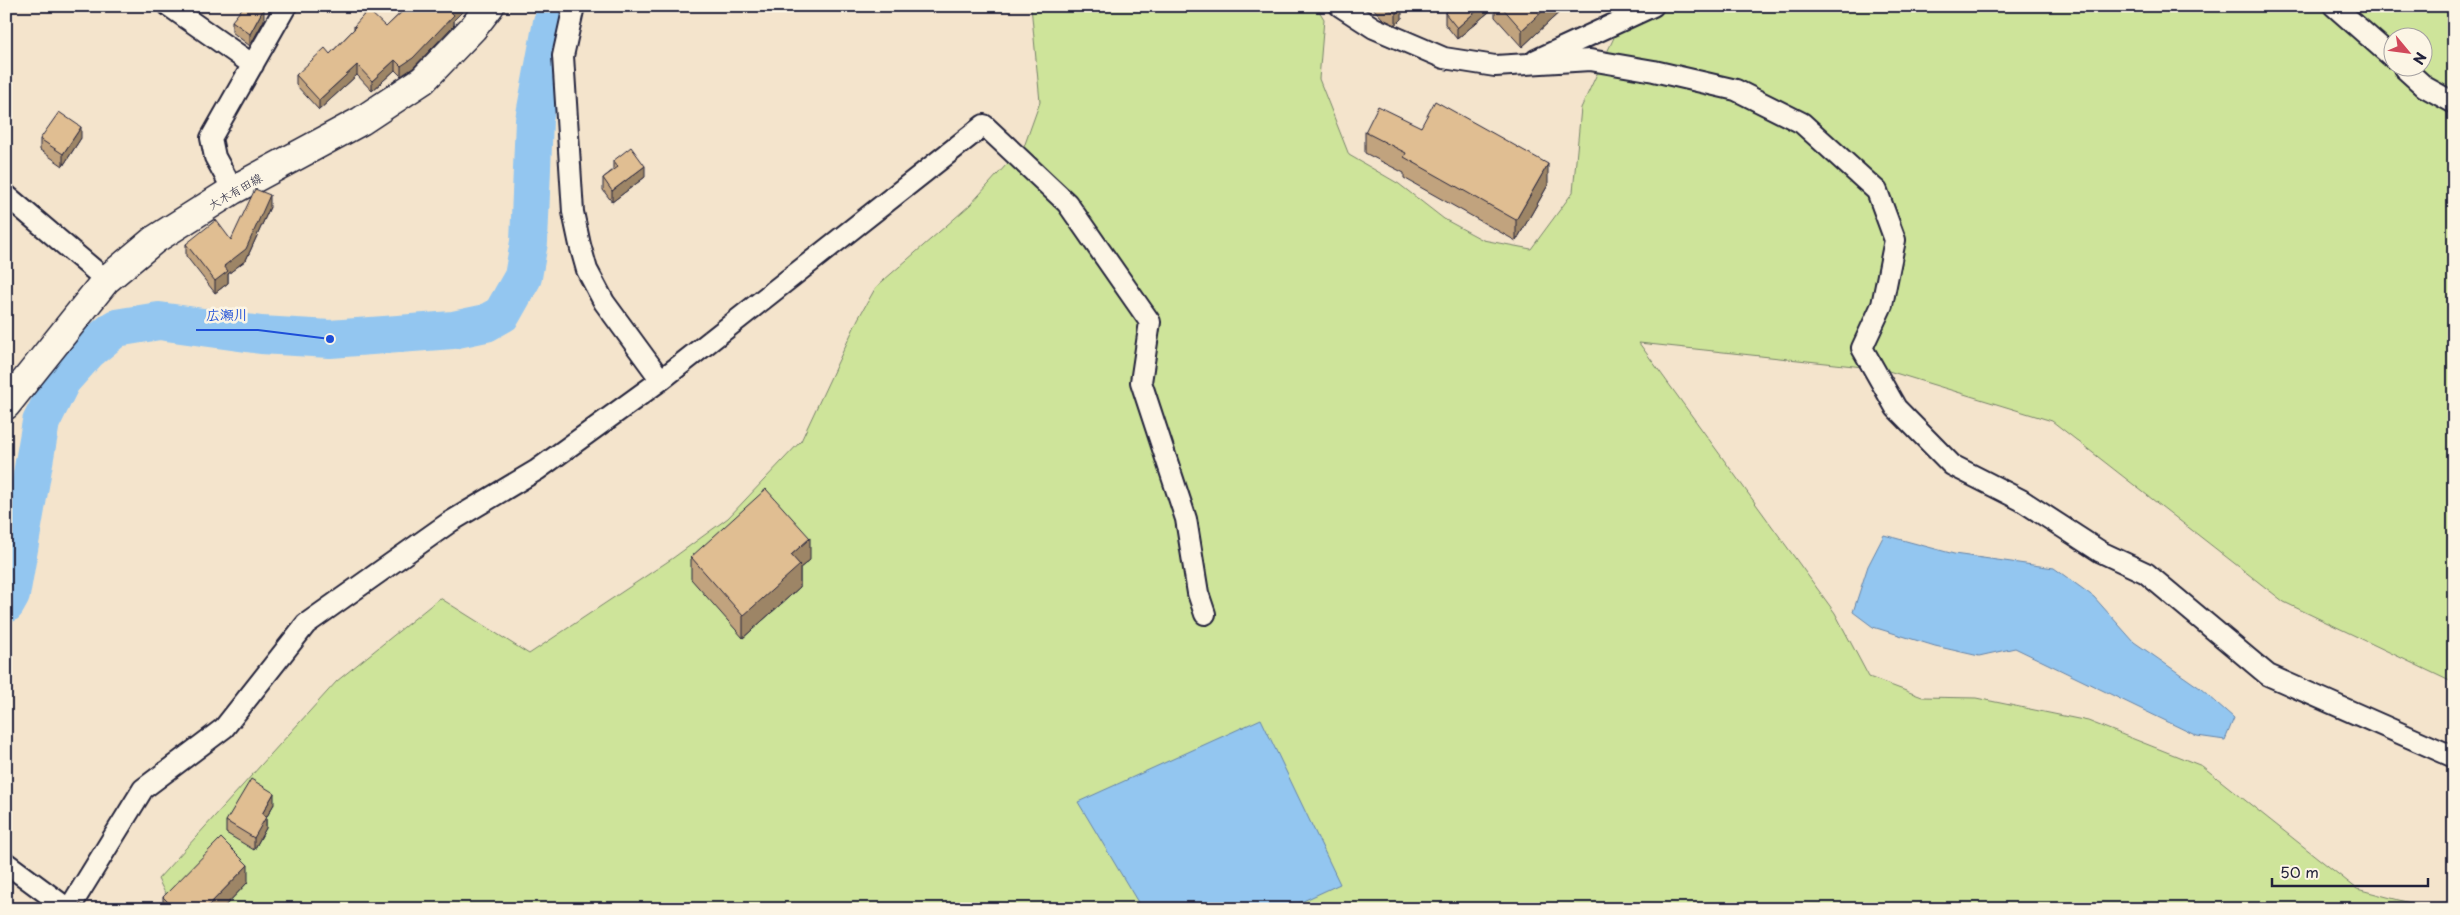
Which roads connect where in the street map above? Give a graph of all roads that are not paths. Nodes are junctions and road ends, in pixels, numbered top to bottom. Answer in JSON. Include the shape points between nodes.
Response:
{"nodes":[{"id":1,"x":169,"y":6,"type":"edge"},
{"id":2,"x":286,"y":6,"type":"edge"},
{"id":3,"x":490,"y":6,"type":"edge"},
{"id":4,"x":574,"y":6,"type":"edge"},
{"id":5,"x":1340,"y":6,"type":"edge"},
{"id":6,"x":1653,"y":6,"type":"edge"},
{"id":7,"x":2334,"y":6,"type":"edge"},
{"id":8,"x":2382,"y":48,"type":"edge"},
{"id":9,"x":253,"y":65,"type":"junction"},
{"id":10,"x":1521,"y":66,"type":"junction"},
{"id":11,"x":2415,"y":78,"type":"edge"},
{"id":12,"x":2454,"y":103,"type":"edge"},
{"id":13,"x":234,"y":190,"type":"junction"},
{"id":14,"x":6,"y":195,"type":"edge"},
{"id":15,"x":106,"y":280,"type":"junction"},
{"id":16,"x":661,"y":380,"type":"junction"},
{"id":17,"x":6,"y":405,"type":"edge"},
{"id":18,"x":1204,"y":614,"type":"dead end"},
{"id":19,"x":2454,"y":757,"type":"edge"},
{"id":20,"x":6,"y":863,"type":"edge"},
{"id":21,"x":69,"y":909,"type":"edge"}],
"edges":[{"from":1,"to":9,"type":"street"},
{"from":2,"to":9,"type":"street"},
{"from":3,"to":13,"type":"main road","name":"大木有田線","via":[[422,80],[361,121]]},
{"from":4,"to":16,"type":"street","via":[[563,56],[573,212],[580,245],[587,270],[604,302]]},
{"from":5,"to":10,"type":"street","via":[[1374,28],[1444,58],[1495,66]]},
{"from":6,"to":10,"type":"street"},
{"from":7,"to":8,"type":"street"},
{"from":9,"to":13,"type":"street","via":[[211,138],[215,157]]},
{"from":10,"to":19,"type":"street","via":[[1590,60],[1654,71],[1736,90],[1802,123],[1877,191],[1895,240],[1882,305],[1862,348],[1896,408],[1952,465],[2021,500],[2101,552],[2146,573],[2268,675]]},
{"from":11,"to":12,"type":"street"},
{"from":13,"to":15,"type":"main road","name":"大木有田線","via":[[154,240]]},
{"from":14,"to":15,"type":"street"},
{"from":15,"to":17,"type":"main road","name":"大木有田線"},
{"from":16,"to":18,"type":"street","via":[[984,125],[1067,203],[1150,322],[1141,382],[1186,519]]},
{"from":16,"to":21,"type":"street","via":[[537,470],[450,522],[306,624],[224,728],[143,788]]},
{"from":20,"to":21,"type":"street"}]}
